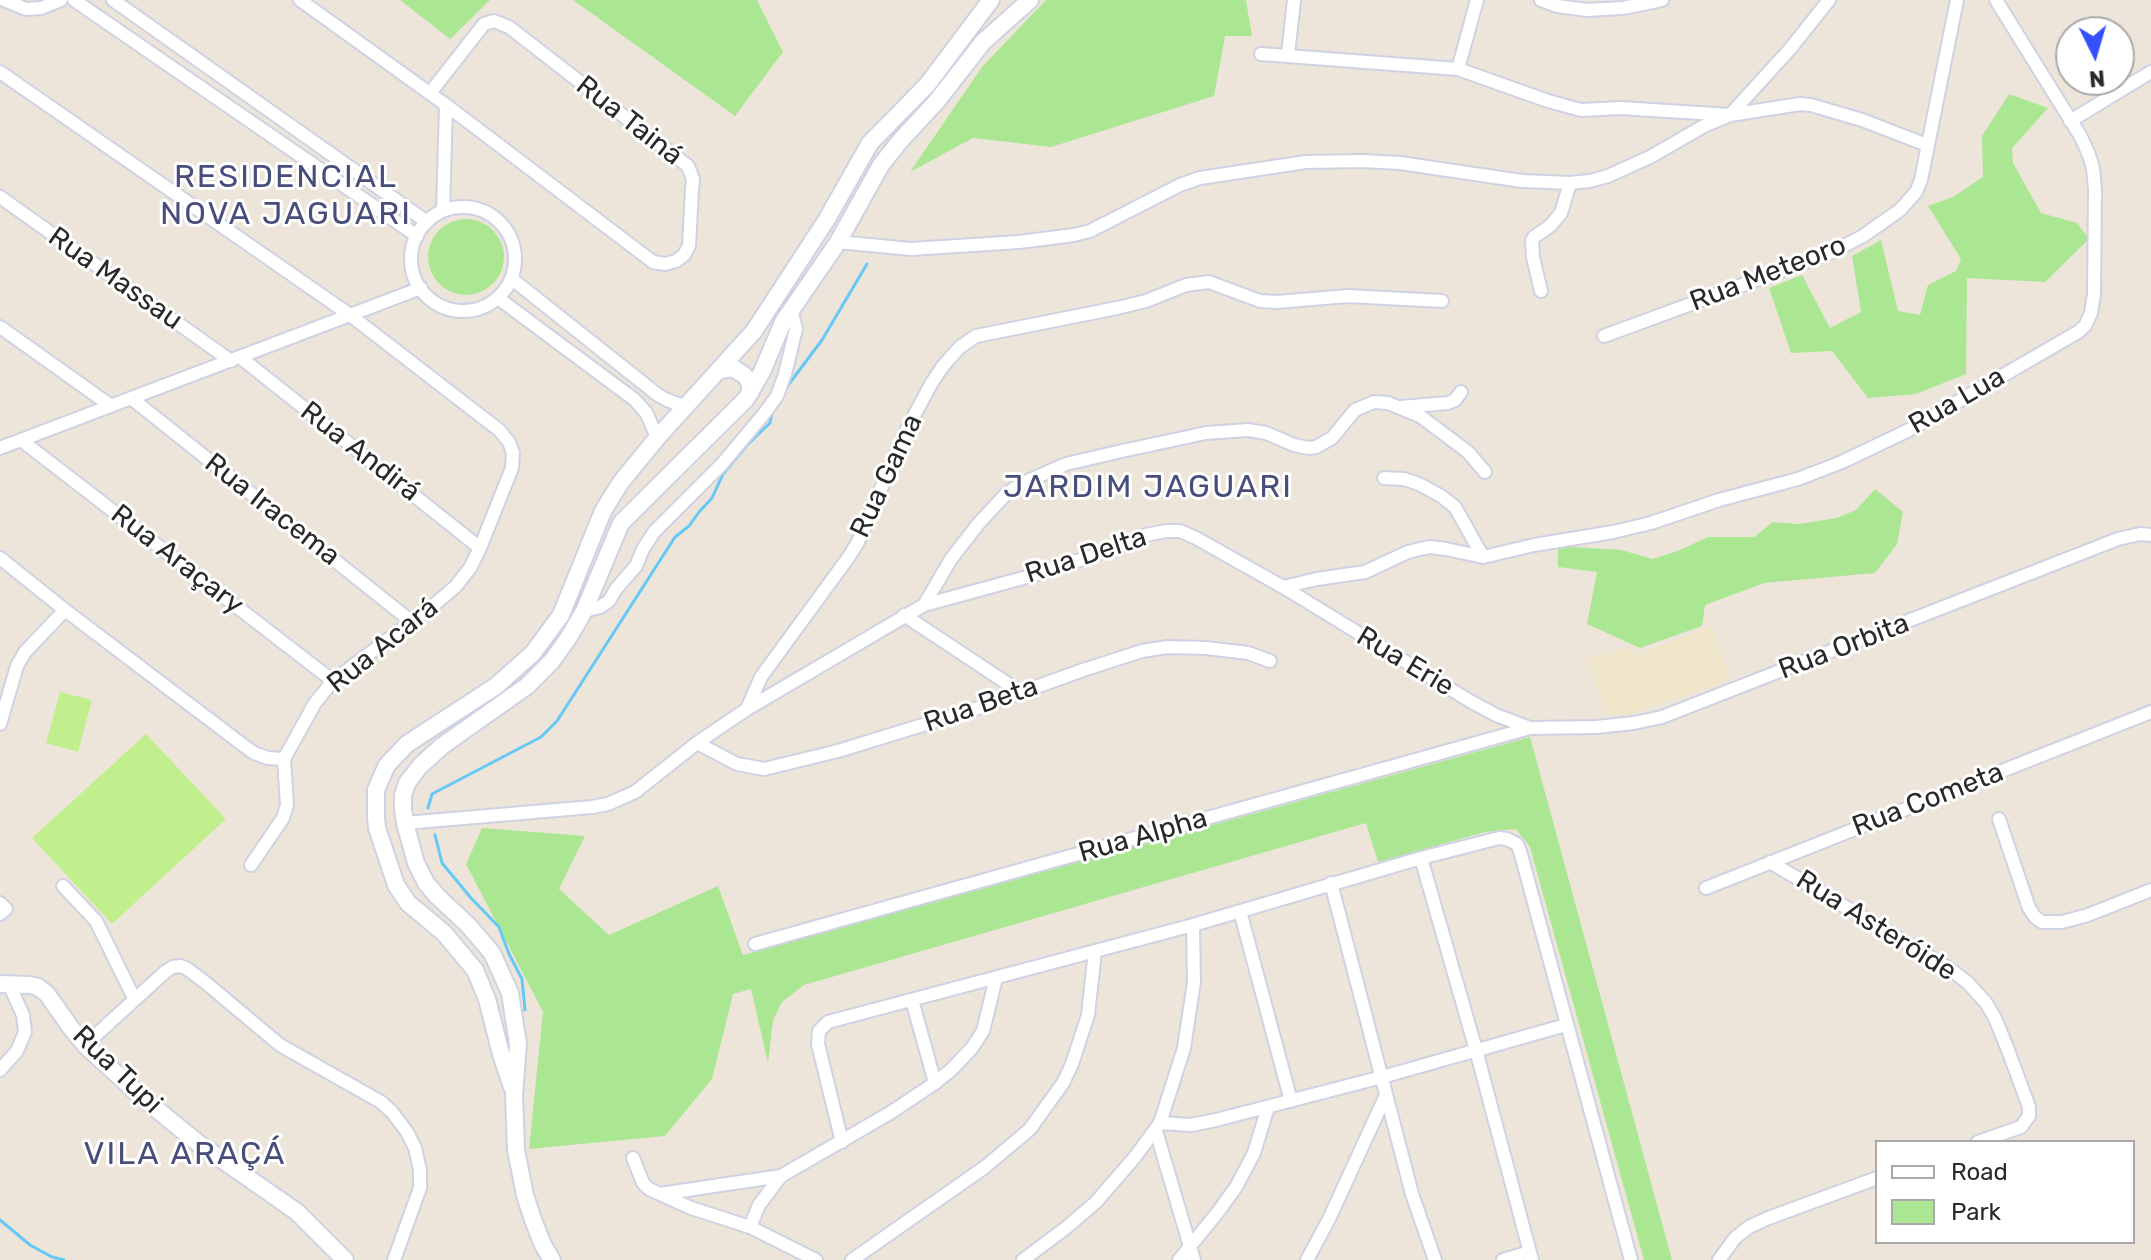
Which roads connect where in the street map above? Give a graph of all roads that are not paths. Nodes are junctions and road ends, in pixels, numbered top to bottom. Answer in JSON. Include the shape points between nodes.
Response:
{"nodes":[{"id":1,"x":4,"y":0,"type":"edge"},
{"id":2,"x":61,"y":0,"type":"edge"},
{"id":3,"x":74,"y":0,"type":"edge"},
{"id":4,"x":113,"y":0,"type":"edge"},
{"id":5,"x":300,"y":0,"type":"edge"},
{"id":6,"x":991,"y":0,"type":"edge"},
{"id":7,"x":1030,"y":0,"type":"edge"},
{"id":8,"x":1294,"y":0,"type":"edge"},
{"id":9,"x":1477,"y":0,"type":"edge"},
{"id":10,"x":1541,"y":0,"type":"edge"},
{"id":11,"x":1662,"y":0,"type":"edge"},
{"id":12,"x":1829,"y":0,"type":"edge"},
{"id":13,"x":1957,"y":0,"type":"edge"},
{"id":14,"x":1996,"y":0,"type":"edge"},
{"id":15,"x":1261,"y":54,"type":"dead end"},
{"id":16,"x":1288,"y":55,"type":"junction"},
{"id":17,"x":1458,"y":69,"type":"junction"},
{"id":18,"x":0,"y":72,"type":"edge"},
{"id":19,"x":2151,"y":72,"type":"edge"},
{"id":20,"x":430,"y":93,"type":"junction"},
{"id":21,"x":252,"y":98,"type":"junction"},
{"id":22,"x":446,"y":105,"type":"junction"},
{"id":23,"x":240,"y":115,"type":"junction"},
{"id":24,"x":1730,"y":115,"type":"junction"},
{"id":25,"x":2070,"y":121,"type":"junction"},
{"id":26,"x":1927,"y":145,"type":"junction"},
{"id":27,"x":862,"y":154,"type":"junction"},
{"id":28,"x":881,"y":165,"type":"junction"},
{"id":29,"x":1570,"y":183,"type":"junction"},
{"id":30,"x":0,"y":197,"type":"edge"},
{"id":31,"x":443,"y":211,"type":"junction"},
{"id":32,"x":427,"y":222,"type":"junction"},
{"id":33,"x":417,"y":236,"type":"junction"},
{"id":34,"x":838,"y":242,"type":"junction"},
{"id":35,"x":512,"y":279,"type":"junction"},
{"id":36,"x":421,"y":288,"type":"junction"},
{"id":37,"x":1541,"y":291,"type":"dead end"},
{"id":38,"x":498,"y":298,"type":"junction"},
{"id":39,"x":1442,"y":301,"type":"dead end"},
{"id":40,"x":791,"y":309,"type":"junction"},
{"id":41,"x":350,"y":315,"type":"junction"},
{"id":42,"x":3,"y":333,"type":"edge"},
{"id":43,"x":1604,"y":336,"type":"dead end"},
{"id":44,"x":235,"y":359,"type":"junction"},
{"id":45,"x":720,"y":370,"type":"junction"},
{"id":46,"x":751,"y":392,"type":"junction"},
{"id":47,"x":1461,"y":392,"type":"dead end"},
{"id":48,"x":131,"y":398,"type":"junction"},
{"id":49,"x":111,"y":406,"type":"junction"},
{"id":50,"x":686,"y":407,"type":"junction"},
{"id":51,"x":1399,"y":407,"type":"junction"},
{"id":52,"x":657,"y":438,"type":"junction"},
{"id":53,"x":21,"y":440,"type":"junction"},
{"id":54,"x":0,"y":448,"type":"edge"},
{"id":55,"x":1485,"y":472,"type":"dead end"},
{"id":56,"x":1384,"y":478,"type":"dead end"},
{"id":57,"x":621,"y":482,"type":"junction"},
{"id":58,"x":643,"y":500,"type":"junction"},
{"id":59,"x":2151,"y":535,"type":"edge"},
{"id":60,"x":480,"y":548,"type":"junction"},
{"id":61,"x":1483,"y":557,"type":"junction"},
{"id":62,"x":0,"y":558,"type":"edge"},
{"id":63,"x":1283,"y":587,"type":"junction"},
{"id":64,"x":924,"y":605,"type":"junction"},
{"id":65,"x":65,"y":610,"type":"junction"},
{"id":66,"x":584,"y":611,"type":"junction"},
{"id":67,"x":904,"y":615,"type":"junction"},
{"id":68,"x":412,"y":622,"type":"junction"},
{"id":69,"x":1270,"y":661,"type":"dead end"},
{"id":70,"x":333,"y":681,"type":"junction"},
{"id":71,"x":1020,"y":692,"type":"junction"},
{"id":72,"x":747,"y":709,"type":"junction"},
{"id":73,"x":2151,"y":712,"type":"edge"},
{"id":74,"x":0,"y":724,"type":"edge"},
{"id":75,"x":1530,"y":728,"type":"junction"},
{"id":76,"x":697,"y":743,"type":"junction"},
{"id":77,"x":284,"y":759,"type":"junction"},
{"id":78,"x":376,"y":790,"type":"junction"},
{"id":79,"x":403,"y":795,"type":"junction"},
{"id":80,"x":1999,"y":819,"type":"dead end"},
{"id":81,"x":405,"y":823,"type":"junction"},
{"id":82,"x":1421,"y":858,"type":"junction"},
{"id":83,"x":1770,"y":862,"type":"junction"},
{"id":84,"x":416,"y":863,"type":"junction"},
{"id":85,"x":251,"y":865,"type":"dead end"},
{"id":86,"x":392,"y":871,"type":"junction"},
{"id":87,"x":1331,"y":883,"type":"junction"},
{"id":88,"x":63,"y":886,"type":"dead end"},
{"id":89,"x":1706,"y":888,"type":"dead end"},
{"id":90,"x":2151,"y":890,"type":"edge"},
{"id":91,"x":0,"y":903,"type":"edge"},
{"id":92,"x":1240,"y":911,"type":"junction"},
{"id":93,"x":0,"y":914,"type":"edge"},
{"id":94,"x":1193,"y":925,"type":"junction"},
{"id":95,"x":755,"y":944,"type":"dead end"},
{"id":96,"x":1095,"y":951,"type":"junction"},
{"id":97,"x":996,"y":978,"type":"junction"},
{"id":98,"x":5,"y":984,"type":"edge"},
{"id":99,"x":134,"y":998,"type":"junction"},
{"id":100,"x":912,"y":1000,"type":"junction"},
{"id":101,"x":1566,"y":1025,"type":"junction"},
{"id":102,"x":85,"y":1045,"type":"junction"},
{"id":103,"x":1476,"y":1050,"type":"junction"},
{"id":104,"x":0,"y":1070,"type":"edge"},
{"id":105,"x":1382,"y":1077,"type":"junction"},
{"id":106,"x":935,"y":1083,"type":"junction"},
{"id":107,"x":514,"y":1095,"type":"junction"},
{"id":108,"x":1386,"y":1095,"type":"junction"},
{"id":109,"x":1291,"y":1101,"type":"junction"},
{"id":110,"x":1268,"y":1107,"type":"junction"},
{"id":111,"x":1158,"y":1127,"type":"junction"},
{"id":112,"x":1984,"y":1140,"type":"edge"},
{"id":113,"x":842,"y":1142,"type":"junction"},
{"id":114,"x":633,"y":1158,"type":"dead end"},
{"id":115,"x":781,"y":1176,"type":"junction"},
{"id":116,"x":1875,"y":1179,"type":"edge"},
{"id":117,"x":660,"y":1194,"type":"junction"},
{"id":118,"x":750,"y":1227,"type":"junction"},
{"id":119,"x":1192,"y":1254,"type":"edge"},
{"id":120,"x":1531,"y":1256,"type":"edge"},
{"id":121,"x":345,"y":1260,"type":"edge"},
{"id":122,"x":394,"y":1260,"type":"edge"},
{"id":123,"x":552,"y":1260,"type":"edge"},
{"id":124,"x":816,"y":1260,"type":"edge"},
{"id":125,"x":852,"y":1260,"type":"edge"},
{"id":126,"x":1023,"y":1260,"type":"edge"},
{"id":127,"x":1179,"y":1260,"type":"edge"},
{"id":128,"x":1307,"y":1260,"type":"edge"},
{"id":129,"x":1435,"y":1260,"type":"edge"},
{"id":130,"x":1503,"y":1260,"type":"edge"},
{"id":131,"x":1631,"y":1260,"type":"edge"},
{"id":132,"x":1719,"y":1260,"type":"edge"}],
"edges":[{"from":1,"to":2,"type":"street","via":[[26,9]]},
{"from":3,"to":23,"type":"street"},
{"from":4,"to":21,"type":"street"},
{"from":5,"to":20,"type":"street"},
{"from":6,"to":27,"type":"main road","via":[[927,85]]},
{"from":7,"to":28,"type":"main road","via":[[983,42]]},
{"from":8,"to":16,"type":"street"},
{"from":9,"to":17,"type":"street"},
{"from":10,"to":11,"type":"street","via":[[1587,10]]},
{"from":12,"to":24,"type":"street"},
{"from":13,"to":26,"type":"street","name":"Rua Meteoro"},
{"from":14,"to":25,"type":"street","name":"Rua Lua"},
{"from":15,"to":16,"type":"street"},
{"from":16,"to":17,"type":"street"},
{"from":17,"to":24,"type":"street","via":[[1581,110]]},
{"from":18,"to":41,"type":"street","name":"Rua Acará"},
{"from":19,"to":25,"type":"street"},
{"from":20,"to":22,"type":"street"},
{"from":20,"to":22,"type":"street","name":"Rua Tainá","via":[[484,24],[494,21],[509,27],[688,166],[693,179],[684,255],[665,264],[653,262]]},
{"from":21,"to":23,"type":"street"},
{"from":21,"to":32,"type":"street"},
{"from":22,"to":31,"type":"street"},
{"from":23,"to":33,"type":"street"},
{"from":24,"to":26,"type":"street","via":[[1811,105]]},
{"from":24,"to":29,"type":"street","via":[[1622,170]]},
{"from":25,"to":61,"type":"street","name":"Rua Lua","via":[[2089,155],[2095,190],[2094,294],[2091,313],[2078,332],[1909,430],[1798,479],[1651,523]]},
{"from":26,"to":43,"type":"street","name":"Rua Meteoro","via":[[1921,180],[1908,203],[1863,236],[1787,270]]},
{"from":27,"to":28,"type":"main road"},
{"from":27,"to":45,"type":"main road","via":[[754,331]]},
{"from":28,"to":34,"type":"main road"},
{"from":29,"to":34,"type":"street","via":[[1400,163],[1306,162],[1200,178],[1074,235],[911,249]]},
{"from":29,"to":37,"type":"street","via":[[1561,213],[1532,240]]},
{"from":30,"to":44,"type":"street","name":"Rua Massau"},
{"from":31,"to":32,"type":"street"},
{"from":31,"to":35,"type":"street","via":[[473,208],[500,222],[514,249]]},
{"from":32,"to":33,"type":"street"},
{"from":33,"to":36,"type":"street","via":[[411,263]]},
{"from":34,"to":40,"type":"main road"},
{"from":35,"to":38,"type":"street"},
{"from":35,"to":50,"type":"street","via":[[658,395]]},
{"from":36,"to":38,"type":"street","via":[[443,307],[457,310],[486,306]]},
{"from":36,"to":41,"type":"street"},
{"from":38,"to":52,"type":"street","via":[[635,400]]},
{"from":39,"to":72,"type":"street","name":"Rua Gama","via":[[1348,296],[1260,301],[1209,282],[1117,308],[976,336],[960,347],[931,384],[858,542],[761,677]]},
{"from":40,"to":46,"type":"main road"},
{"from":40,"to":66,"type":"street","via":[[796,329],[777,396],[722,464],[654,532],[609,601]]},
{"from":41,"to":44,"type":"street"},
{"from":41,"to":60,"type":"street","name":"Rua Acará","via":[[509,442],[512,468]]},
{"from":42,"to":49,"type":"street"},
{"from":44,"to":48,"type":"street"},
{"from":44,"to":60,"type":"street","name":"Rua Andirá"},
{"from":45,"to":46,"type":"main road","via":[[733,368],[744,375]]},
{"from":45,"to":50,"type":"main road"},
{"from":46,"to":58,"type":"main road"},
{"from":47,"to":51,"type":"street","via":[[1443,404]]},
{"from":48,"to":49,"type":"street"},
{"from":48,"to":68,"type":"street","name":"Rua Iracema"},
{"from":49,"to":53,"type":"street"},
{"from":50,"to":52,"type":"main road"},
{"from":51,"to":55,"type":"street","via":[[1443,432]]},
{"from":51,"to":64,"type":"street","via":[[1374,402],[1362,406],[1316,447],[1266,433],[1229,430],[1043,473],[1006,494],[979,523]]},
{"from":52,"to":57,"type":"main road"},
{"from":53,"to":54,"type":"street"},
{"from":53,"to":70,"type":"street","name":"Rua Araçary"},
{"from":56,"to":61,"type":"street","via":[[1419,484],[1455,507]]},
{"from":57,"to":58,"type":"main road","via":[[629,498]]},
{"from":57,"to":78,"type":"main road","via":[[603,511],[561,615],[533,653],[496,686],[407,744],[387,765]]},
{"from":58,"to":66,"type":"main road","via":[[618,529]]},
{"from":59,"to":75,"type":"street","name":"Rua Orbita","via":[[2118,539],[1662,717],[1596,727]]},
{"from":60,"to":68,"type":"street","name":"Rua Acará","via":[[456,586]]},
{"from":61,"to":63,"type":"street","via":[[1430,547],[1365,572]]},
{"from":62,"to":65,"type":"street"},
{"from":63,"to":64,"type":"street","name":"Rua Delta","via":[[1196,538],[1166,531]]},
{"from":63,"to":75,"type":"street","name":"Rua Erie","via":[[1460,695]]},
{"from":64,"to":67,"type":"street","name":"Rua Delta"},
{"from":65,"to":74,"type":"street","via":[[17,666]]},
{"from":65,"to":77,"type":"street","via":[[254,753]]},
{"from":66,"to":79,"type":"main road","via":[[552,661],[527,686],[442,746],[420,766]]},
{"from":67,"to":71,"type":"street"},
{"from":67,"to":72,"type":"street","name":"Rua Delta"},
{"from":68,"to":70,"type":"street","name":"Rua Acará"},
{"from":69,"to":71,"type":"street","name":"Rua Beta","via":[[1248,653],[1167,647]]},
{"from":70,"to":77,"type":"street","name":"Rua Acará"},
{"from":71,"to":76,"type":"street","name":"Rua Beta","via":[[838,751],[764,769],[737,764]]},
{"from":72,"to":76,"type":"street"},
{"from":73,"to":83,"type":"street","name":"Rua Cometa"},
{"from":75,"to":95,"type":"street","name":"Rua Alpha"},
{"from":76,"to":81,"type":"street","via":[[635,792],[608,804]]},
{"from":77,"to":85,"type":"street","via":[[283,818]]},
{"from":78,"to":79,"type":"main road","via":[[394,784]]},
{"from":78,"to":86,"type":"main road","via":[[377,828]]},
{"from":79,"to":81,"type":"main road"},
{"from":80,"to":90,"type":"street","via":[[2029,908],[2042,922],[2088,915]]},
{"from":81,"to":84,"type":"main road"},
{"from":82,"to":87,"type":"street"},
{"from":82,"to":101,"type":"street","via":[[1499,838],[1517,844]]},
{"from":82,"to":103,"type":"street"},
{"from":83,"to":89,"type":"street","name":"Rua Cometa"},
{"from":83,"to":112,"type":"street","name":"Rua Asteróide","via":[[1950,969],[1986,1003],[2029,1116],[2021,1127]]},
{"from":84,"to":86,"type":"main road","via":[[406,874]]},
{"from":84,"to":107,"type":"main road","via":[[426,883],[492,953],[510,993],[518,1044]]},
{"from":86,"to":107,"type":"main road","via":[[408,903],[444,933],[475,970]]},
{"from":87,"to":92,"type":"street"},
{"from":87,"to":105,"type":"street"},
{"from":88,"to":99,"type":"street","via":[[96,921]]},
{"from":91,"to":93,"type":"street","via":[[6,909]]},
{"from":92,"to":94,"type":"street"},
{"from":92,"to":109,"type":"street"},
{"from":94,"to":96,"type":"street"},
{"from":94,"to":111,"type":"street","via":[[1194,982],[1184,1048]]},
{"from":96,"to":97,"type":"street"},
{"from":96,"to":125,"type":"street","via":[[1088,1015],[1072,1064],[1030,1129]]},
{"from":97,"to":100,"type":"street"},
{"from":97,"to":106,"type":"street","via":[[983,1031]]},
{"from":98,"to":102,"type":"main road","name":"Rua Tupi","via":[[30,985],[47,994]]},
{"from":98,"to":104,"type":"street","via":[[23,1015],[25,1032]]},
{"from":99,"to":102,"type":"street"},
{"from":99,"to":122,"type":"street","via":[[173,967],[186,968],[280,1045],[392,1112],[415,1148],[420,1170],[420,1188]]},
{"from":100,"to":106,"type":"street"},
{"from":100,"to":113,"type":"street","via":[[828,1022],[819,1031]]},
{"from":101,"to":103,"type":"street"},
{"from":101,"to":131,"type":"street"},
{"from":102,"to":121,"type":"main road","name":"Rua Tupi","via":[[198,1143],[297,1212]]},
{"from":103,"to":105,"type":"street"},
{"from":103,"to":120,"type":"street"},
{"from":105,"to":108,"type":"street"},
{"from":105,"to":109,"type":"street"},
{"from":106,"to":113,"type":"street"},
{"from":107,"to":123,"type":"main road","via":[[516,1150],[525,1195]]},
{"from":108,"to":128,"type":"street"},
{"from":108,"to":129,"type":"street"},
{"from":109,"to":110,"type":"street"},
{"from":110,"to":111,"type":"street"},
{"from":110,"to":119,"type":"street","via":[[1254,1153]]},
{"from":111,"to":119,"type":"street"},
{"from":111,"to":126,"type":"street","via":[[1096,1202]]},
{"from":113,"to":115,"type":"street"},
{"from":114,"to":117,"type":"street","via":[[645,1186]]},
{"from":115,"to":117,"type":"street"},
{"from":115,"to":118,"type":"street"},
{"from":116,"to":132,"type":"street","via":[[1749,1227]]},
{"from":117,"to":118,"type":"street"},
{"from":118,"to":124,"type":"street"},
{"from":119,"to":127,"type":"street"},
{"from":120,"to":130,"type":"street"}]}
